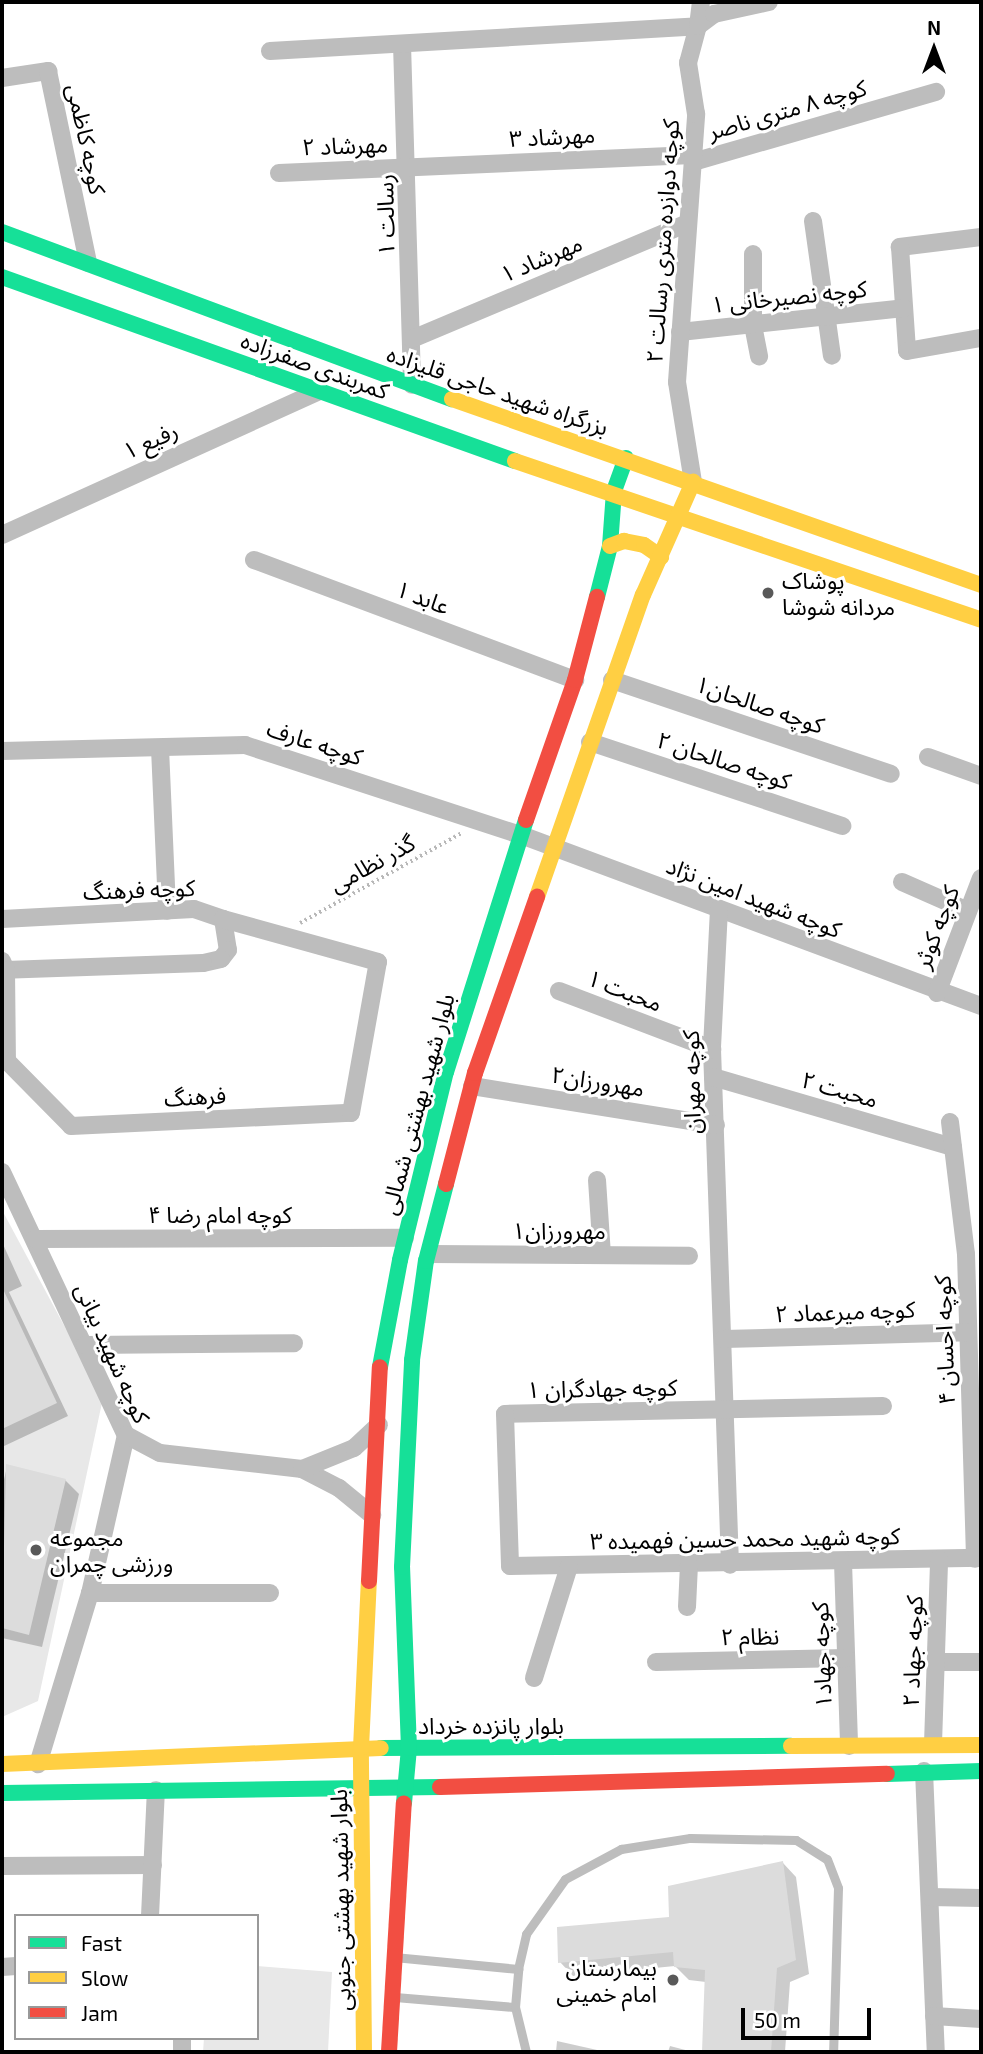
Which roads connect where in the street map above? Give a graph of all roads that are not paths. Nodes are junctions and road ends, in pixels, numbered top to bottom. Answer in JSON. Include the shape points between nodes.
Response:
{"nodes":[{"id":1,"x":769,"y":2,"type":"edge"},
{"id":2,"x":708,"y":8,"type":"edge"},
{"id":3,"x":698,"y":26,"type":"junction"},
{"id":4,"x":402,"y":44,"type":"junction"},
{"id":5,"x":270,"y":51,"type":"dead end"},
{"id":6,"x":2,"y":78,"type":"edge"},
{"id":7,"x":936,"y":92,"type":"dead end"},
{"id":8,"x":693,"y":158,"type":"junction"},
{"id":9,"x":411,"y":167,"type":"junction"},
{"id":10,"x":279,"y":173,"type":"dead end"},
{"id":11,"x":813,"y":221,"type":"dead end"},
{"id":12,"x":688,"y":223,"type":"junction"},
{"id":13,"x":2,"y":232,"type":"edge"},
{"id":14,"x":981,"y":237,"type":"edge"},
{"id":15,"x":753,"y":254,"type":"dead end"},
{"id":16,"x":88,"y":263,"type":"junction"},
{"id":17,"x":2,"y":277,"type":"edge"},
{"id":18,"x":904,"y":308,"type":"junction"},
{"id":19,"x":824,"y":317,"type":"junction"},
{"id":20,"x":753,"y":325,"type":"junction"},
{"id":21,"x":680,"y":332,"type":"junction"},
{"id":22,"x":981,"y":338,"type":"edge"},
{"id":23,"x":412,"y":339,"type":"junction"},
{"id":24,"x":759,"y":356,"type":"dead end"},
{"id":25,"x":832,"y":356,"type":"dead end"},
{"id":26,"x":412,"y":385,"type":"junction"},
{"id":27,"x":319,"y":391,"type":"junction"},
{"id":28,"x":626,"y":458,"type":"junction"},
{"id":29,"x":693,"y":482,"type":"junction"},
{"id":30,"x":614,"y":491,"type":"junction"},
{"id":31,"x":682,"y":514,"type":"junction"},
{"id":32,"x":2,"y":534,"type":"edge"},
{"id":33,"x":610,"y":546,"type":"junction"},
{"id":34,"x":661,"y":556,"type":"junction"},
{"id":35,"x":254,"y":560,"type":"dead end"},
{"id":36,"x":981,"y":585,"type":"edge"},
{"id":37,"x":981,"y":620,"type":"edge"},
{"id":38,"x":575,"y":680,"type":"junction"},
{"id":39,"x":612,"y":680,"type":"junction"},
{"id":40,"x":590,"y":742,"type":"junction"},
{"id":41,"x":160,"y":748,"type":"junction"},
{"id":42,"x":2,"y":751,"type":"edge"},
{"id":43,"x":928,"y":757,"type":"dead end"},
{"id":44,"x":891,"y":774,"type":"dead end"},
{"id":45,"x":981,"y":776,"type":"edge"},
{"id":46,"x":842,"y":826,"type":"dead end"},
{"id":47,"x":521,"y":835,"type":"junction"},
{"id":48,"x":553,"y":848,"type":"junction"},
{"id":49,"x":981,"y":878,"type":"edge"},
{"id":50,"x":902,"y":882,"type":"dead end"},
{"id":51,"x":719,"y":909,"type":"junction"},
{"id":52,"x":167,"y":911,"type":"junction"},
{"id":53,"x":968,"y":911,"type":"junction"},
{"id":54,"x":9,"y":919,"type":"edge"},
{"id":55,"x":223,"y":919,"type":"junction"},
{"id":56,"x":2,"y":930,"type":"edge"},
{"id":57,"x":3,"y":967,"type":"edge"},
{"id":58,"x":559,"y":991,"type":"dead end"},
{"id":59,"x":937,"y":993,"type":"junction"},
{"id":60,"x":981,"y":1006,"type":"edge"},
{"id":61,"x":712,"y":1049,"type":"junction"},
{"id":62,"x":713,"y":1077,"type":"junction"},
{"id":63,"x":472,"y":1086,"type":"junction"},
{"id":64,"x":950,"y":1122,"type":"dead end"},
{"id":65,"x":716,"y":1125,"type":"junction"},
{"id":66,"x":953,"y":1147,"type":"junction"},
{"id":67,"x":2,"y":1172,"type":"edge"},
{"id":68,"x":597,"y":1180,"type":"dead end"},
{"id":69,"x":405,"y":1238,"type":"junction"},
{"id":70,"x":35,"y":1239,"type":"junction"},
{"id":71,"x":429,"y":1254,"type":"junction"},
{"id":72,"x":974,"y":1254,"type":"edge"},
{"id":73,"x":601,"y":1255,"type":"junction"},
{"id":74,"x":689,"y":1256,"type":"dead end"},
{"id":75,"x":968,"y":1332,"type":"junction"},
{"id":76,"x":724,"y":1339,"type":"junction"},
{"id":77,"x":294,"y":1343,"type":"dead end"},
{"id":78,"x":85,"y":1345,"type":"junction"},
{"id":79,"x":976,"y":1404,"type":"edge"},
{"id":80,"x":883,"y":1406,"type":"dead end"},
{"id":81,"x":727,"y":1409,"type":"junction"},
{"id":82,"x":379,"y":1425,"type":"junction"},
{"id":83,"x":126,"y":1436,"type":"junction"},
{"id":84,"x":302,"y":1469,"type":"junction"},
{"id":85,"x":372,"y":1515,"type":"junction"},
{"id":86,"x":978,"y":1558,"type":"edge"},
{"id":87,"x":939,"y":1559,"type":"junction"},
{"id":88,"x":843,"y":1562,"type":"junction"},
{"id":89,"x":689,"y":1565,"type":"junction"},
{"id":90,"x":730,"y":1565,"type":"junction"},
{"id":91,"x":510,"y":1566,"type":"joint"},
{"id":92,"x":569,"y":1566,"type":"junction"},
{"id":93,"x":90,"y":1593,"type":"junction"},
{"id":94,"x":270,"y":1593,"type":"dead end"},
{"id":95,"x":687,"y":1607,"type":"dead end"},
{"id":96,"x":405,"y":1656,"type":"junction"},
{"id":97,"x":846,"y":1658,"type":"junction"},
{"id":98,"x":366,"y":1661,"type":"junction"},
{"id":99,"x":656,"y":1662,"type":"dead end"},
{"id":100,"x":936,"y":1662,"type":"junction"},
{"id":101,"x":981,"y":1662,"type":"edge"},
{"id":102,"x":534,"y":1678,"type":"dead end"},
{"id":103,"x":933,"y":1744,"type":"junction"},
{"id":104,"x":981,"y":1745,"type":"edge"},
{"id":105,"x":849,"y":1746,"type":"junction"},
{"id":106,"x":361,"y":1748,"type":"junction"},
{"id":107,"x":408,"y":1748,"type":"junction"},
{"id":108,"x":38,"y":1764,"type":"junction"},
{"id":109,"x":2,"y":1765,"type":"edge"},
{"id":110,"x":924,"y":1771,"type":"junction"},
{"id":111,"x":981,"y":1771,"type":"edge"},
{"id":112,"x":360,"y":1788,"type":"junction"},
{"id":113,"x":405,"y":1788,"type":"junction"},
{"id":114,"x":156,"y":1790,"type":"junction"},
{"id":115,"x":2,"y":1793,"type":"edge"},
{"id":116,"x":153,"y":1865,"type":"junction"},
{"id":117,"x":2,"y":1866,"type":"edge"},
{"id":118,"x":363,"y":1897,"type":"junction"},
{"id":119,"x":929,"y":1897,"type":"junction"},
{"id":120,"x":981,"y":1898,"type":"edge"},
{"id":121,"x":395,"y":1899,"type":"junction"},
{"id":122,"x":150,"y":1914,"type":"edge"},
{"id":123,"x":392,"y":1957,"type":"junction"},
{"id":124,"x":518,"y":1969,"type":"junction"},
{"id":125,"x":390,"y":1997,"type":"junction"},
{"id":126,"x":515,"y":2007,"type":"junction"},
{"id":127,"x":934,"y":2016,"type":"junction"},
{"id":128,"x":981,"y":2019,"type":"edge"},
{"id":129,"x":364,"y":2052,"type":"edge"},
{"id":130,"x":389,"y":2052,"type":"edge"},
{"id":131,"x":526,"y":2052,"type":"edge"},
{"id":132,"x":833,"y":2052,"type":"edge"},
{"id":133,"x":936,"y":2052,"type":"edge"}],
"edges":[{"from":1,"to":2,"type":"street"},
{"from":2,"to":3,"type":"street"},
{"from":3,"to":4,"type":"street"},
{"from":3,"to":8,"type":"street","name":"کوچه دوازده متری رسالت ۲","via":[[688,63],[696,114]]},
{"from":4,"to":5,"type":"street"},
{"from":4,"to":9,"type":"street","name":"رسالت ۱"},
{"from":6,"to":16,"type":"street","name":"کوچه کاظمی","via":[[48,71]]},
{"from":7,"to":8,"type":"street","name":"کوچه ۸ متری ناصر"},
{"from":8,"to":9,"type":"street","name":"مهرشاد ۳"},
{"from":8,"to":12,"type":"street","name":"کوچه دوازده متری رسالت ۲"},
{"from":9,"to":10,"type":"street","name":"مهرشاد ۲"},
{"from":9,"to":23,"type":"street","name":"رسالت ۱"},
{"from":11,"to":19,"type":"street"},
{"from":12,"to":21,"type":"street","name":"کوچه دوازده متری رسالت ۲"},
{"from":12,"to":23,"type":"street","name":"مهرشاد ۱"},
{"from":13,"to":16,"type":"main road","name":"بزرگراه شهید حاجی قلیزاده"},
{"from":14,"to":18,"type":"street","via":[[900,247]]},
{"from":15,"to":20,"type":"street"},
{"from":16,"to":26,"type":"main road","name":"بزرگراه شهید حاجی قلیزاده"},
{"from":17,"to":27,"type":"main road","name":"کمربندی صفرزاده"},
{"from":18,"to":19,"type":"street","name":"کوچه نصیرخانی ۱"},
{"from":18,"to":22,"type":"street","via":[[907,351]]},
{"from":19,"to":20,"type":"street","name":"کوچه نصیرخانی ۱"},
{"from":19,"to":25,"type":"street"},
{"from":20,"to":21,"type":"street","name":"کوچه نصیرخانی ۱"},
{"from":20,"to":24,"type":"street"},
{"from":21,"to":29,"type":"street","name":"کوچه دوازده متری رسالت ۲","via":[[677,382]]},
{"from":23,"to":26,"type":"street","name":"رسالت ۱"},
{"from":26,"to":28,"type":"main road","name":"بزرگراه شهید حاجی قلیزاده"},
{"from":27,"to":30,"type":"main road","name":"کمربندی صفرزاده"},
{"from":27,"to":32,"type":"street","name":"رفیع ۱"},
{"from":28,"to":29,"type":"main road","name":"بزرگراه شهید حاجی قلیزاده"},
{"from":28,"to":30,"type":"main road","name":"بلوار شهید بهشتی شمالی"},
{"from":29,"to":31,"type":"main road"},
{"from":29,"to":36,"type":"main road","name":"بزرگراه شهید حاجی قلیزاده"},
{"from":30,"to":31,"type":"main road","name":"کمربندی صفرزاده"},
{"from":30,"to":33,"type":"main road","name":"بلوار شهید بهشتی شمالی"},
{"from":31,"to":34,"type":"main road"},
{"from":31,"to":37,"type":"main road"},
{"from":33,"to":34,"type":"main road","via":[[624,541],[644,545]]},
{"from":33,"to":38,"type":"main road","name":"بلوار شهید بهشتی شمالی"},
{"from":34,"to":39,"type":"main road"},
{"from":35,"to":38,"type":"street","name":"عابد ۱"},
{"from":38,"to":47,"type":"main road","name":"بلوار شهید بهشتی شمالی"},
{"from":39,"to":40,"type":"main road"},
{"from":39,"to":44,"type":"street","name":"کوچه صالحان۱"},
{"from":40,"to":46,"type":"street","name":"کوچه صالحان ۲"},
{"from":40,"to":48,"type":"main road"},
{"from":41,"to":42,"type":"street","name":"کوچه عارف"},
{"from":41,"to":47,"type":"street","name":"کوچه عارف","via":[[245,745]]},
{"from":41,"to":52,"type":"street"},
{"from":43,"to":45,"type":"street"},
{"from":47,"to":48,"type":"street","name":"کوچه شهید امین نژاد"},
{"from":47,"to":69,"type":"main road","name":"بلوار شهید بهشتی شمالی","via":[[446,1072]]},
{"from":48,"to":51,"type":"street","name":"کوچه شهید امین نژاد"},
{"from":48,"to":63,"type":"main road"},
{"from":49,"to":53,"type":"street","name":"کوچه کوثر"},
{"from":50,"to":53,"type":"street"},
{"from":51,"to":59,"type":"street","name":"کوچه شهید امین نژاد"},
{"from":51,"to":61,"type":"street","name":"کوچه مهران"},
{"from":52,"to":54,"type":"street","name":"کوچه فرهنگ"},
{"from":52,"to":55,"type":"street","name":"کوچه فرهنگ","via":[[194,909]]},
{"from":53,"to":59,"type":"street","name":"کوچه کوثر"},
{"from":54,"to":56,"type":"street","name":"کوچه فرهنگ"},
{"from":55,"to":57,"type":"street","name":"کوچه فرهنگ","via":[[228,950],[221,959]]},
{"from":55,"to":57,"type":"street","name":"فرهنگ","via":[[378,962],[351,1113],[71,1126],[7,1061]]},
{"from":58,"to":61,"type":"street","name":"محبت ۱"},
{"from":59,"to":60,"type":"street","name":"کوچه شهید امین نژاد"},
{"from":61,"to":62,"type":"street","name":"کوچه مهران"},
{"from":62,"to":65,"type":"street","name":"کوچه مهران"},
{"from":62,"to":66,"type":"street","name":"محبت ۲"},
{"from":63,"to":65,"type":"street","name":"مهرورزان۲"},
{"from":63,"to":71,"type":"main road"},
{"from":64,"to":66,"type":"street","name":"کوچه احسان ۴"},
{"from":65,"to":76,"type":"street","name":"کوچه مهران"},
{"from":66,"to":72,"type":"street","name":"کوچه احسان ۴"},
{"from":67,"to":70,"type":"street","name":"کوچه شهید بیانی"},
{"from":68,"to":73,"type":"street"},
{"from":69,"to":70,"type":"street","name":"کوچه امام رضا ۴"},
{"from":69,"to":82,"type":"main road","name":"بلوار شهید بهشتی شمالی","via":[[380,1364]]},
{"from":70,"to":78,"type":"street","name":"کوچه شهید بیانی"},
{"from":71,"to":73,"type":"street","name":"مهرورزان۱"},
{"from":71,"to":96,"type":"main road","via":[[412,1360],[401,1600]]},
{"from":72,"to":75,"type":"street","name":"کوچه احسان ۴"},
{"from":73,"to":74,"type":"street","name":"مهرورزان۱"},
{"from":75,"to":76,"type":"street","name":"کوچه میرعماد ۲"},
{"from":75,"to":79,"type":"street","name":"کوچه احسان ۴"},
{"from":76,"to":81,"type":"street","name":"کوچه مهران"},
{"from":77,"to":78,"type":"street"},
{"from":78,"to":83,"type":"street","name":"کوچه شهید بیانی"},
{"from":79,"to":86,"type":"street","name":"کوچه احسان ۴"},
{"from":80,"to":81,"type":"street"},
{"from":81,"to":90,"type":"street","name":"کوچه مهران"},
{"from":81,"to":91,"type":"street","name":"کوچه جهادگران ۱","via":[[505,1414]]},
{"from":82,"to":84,"type":"street","via":[[354,1448]]},
{"from":82,"to":85,"type":"main road","name":"بلوار شهید بهشتی شمالی"},
{"from":83,"to":84,"type":"street","via":[[160,1453]]},
{"from":83,"to":93,"type":"street","name":"کوچه شهید بیانی"},
{"from":84,"to":85,"type":"street","via":[[339,1488]]},
{"from":85,"to":98,"type":"main road","name":"بلوار شهید بهشتی شمالی"},
{"from":86,"to":87,"type":"street","name":"کوچه شهید محمد حسین فهمیده ۳"},
{"from":87,"to":88,"type":"street","name":"کوچه شهید محمد حسین فهمیده ۳"},
{"from":87,"to":100,"type":"street","name":"کوچه جهاد ۲"},
{"from":88,"to":90,"type":"street","name":"کوچه شهید محمد حسین فهمیده ۳"},
{"from":88,"to":97,"type":"street","name":"کوچه جهاد۱"},
{"from":89,"to":90,"type":"street","name":"کوچه شهید محمد حسین فهمیده ۳"},
{"from":89,"to":92,"type":"street","name":"کوچه شهید محمد حسین فهمیده ۳"},
{"from":89,"to":95,"type":"street"},
{"from":91,"to":92,"type":"street","name":"کوچه شهید محمد حسین فهمیده ۳"},
{"from":92,"to":102,"type":"street"},
{"from":93,"to":94,"type":"street"},
{"from":93,"to":108,"type":"street","name":"کوچه شهید بیانی"},
{"from":96,"to":98,"type":"main road","via":[[388,1671]]},
{"from":96,"to":107,"type":"main road"},
{"from":97,"to":99,"type":"street","name":"نظام ۲"},
{"from":97,"to":105,"type":"street","name":"کوچه جهاد۱"},
{"from":98,"to":106,"type":"main road","name":"بلوار شهید بهشتی شمالی"},
{"from":100,"to":101,"type":"street"},
{"from":100,"to":103,"type":"street","name":"کوچه جهاد ۲"},
{"from":103,"to":104,"type":"main road","name":"بلوار پانزده خرداد"},
{"from":103,"to":105,"type":"main road","name":"بلوار پانزده خرداد"},
{"from":105,"to":107,"type":"main road","name":"بلوار پانزده خرداد"},
{"from":106,"to":107,"type":"main road","name":"بلوار پانزده خرداد"},
{"from":106,"to":108,"type":"main road","name":"بلوار پانزده خرداد"},
{"from":106,"to":112,"type":"main road","name":"بلوار شهید بهشتی جنوبی"},
{"from":107,"to":113,"type":"main road","name":"بلوار شهید بهشتی جنوبی"},
{"from":108,"to":109,"type":"main road","name":"بلوار پانزده خرداد"},
{"from":110,"to":111,"type":"main road"},
{"from":110,"to":113,"type":"main road"},
{"from":110,"to":119,"type":"street"},
{"from":112,"to":113,"type":"main road"},
{"from":112,"to":114,"type":"main road"},
{"from":112,"to":118,"type":"main road","name":"بلوار شهید بهشتی جنوبی"},
{"from":113,"to":121,"type":"main road","name":"بلوار شهید بهشتی جنوبی"},
{"from":114,"to":115,"type":"main road"},
{"from":114,"to":116,"type":"street"},
{"from":116,"to":117,"type":"street"},
{"from":116,"to":122,"type":"street"},
{"from":118,"to":121,"type":"main road"},
{"from":118,"to":129,"type":"main road","name":"بلوار شهید بهشتی جنوبی"},
{"from":119,"to":120,"type":"street"},
{"from":119,"to":127,"type":"street"},
{"from":121,"to":123,"type":"main road","name":"بلوار شهید بهشتی جنوبی"},
{"from":123,"to":124,"type":"lane"},
{"from":123,"to":125,"type":"main road","name":"بلوار شهید بهشتی جنوبی"},
{"from":124,"to":126,"type":"lane"},
{"from":124,"to":132,"type":"lane","via":[[526,1934],[565,1879],[621,1849],[690,1838],[796,1840],[827,1859],[838,1888]]},
{"from":125,"to":126,"type":"lane"},
{"from":125,"to":130,"type":"main road","name":"بلوار شهید بهشتی جنوبی"},
{"from":126,"to":131,"type":"lane"},
{"from":127,"to":128,"type":"street"},
{"from":127,"to":133,"type":"street"}]}
